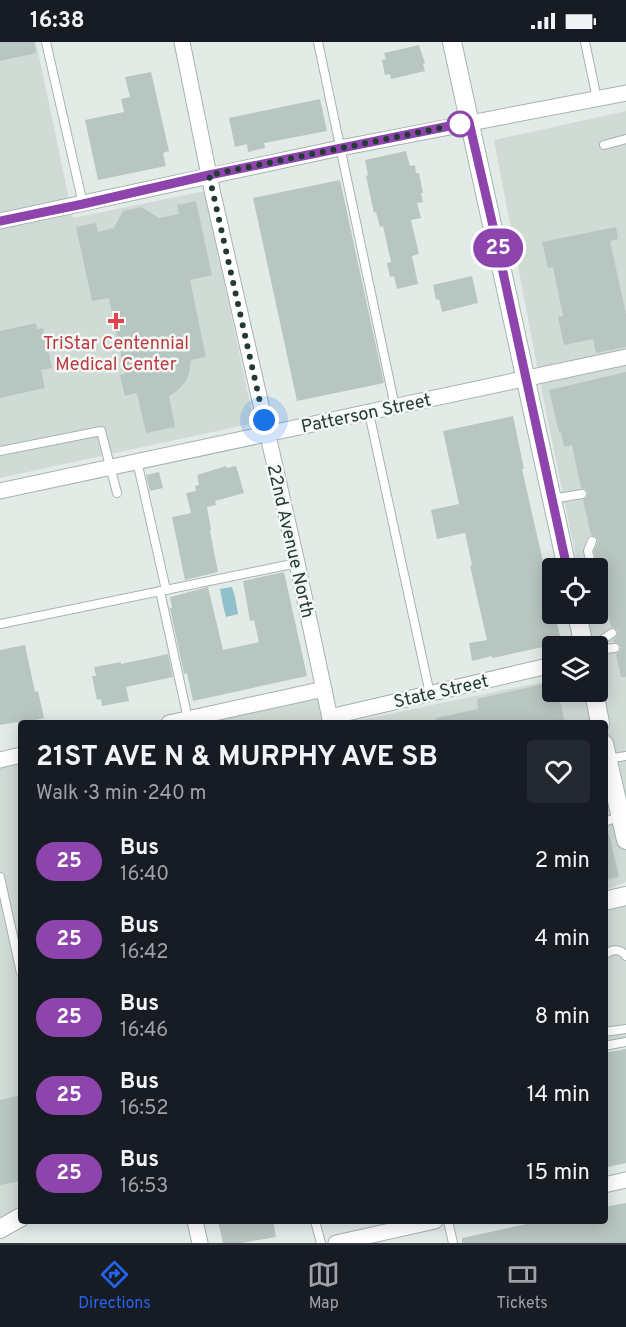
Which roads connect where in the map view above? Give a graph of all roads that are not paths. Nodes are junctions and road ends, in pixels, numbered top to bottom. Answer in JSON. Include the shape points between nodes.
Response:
{"nodes":[{"id":1,"x":46,"y":42,"type":"edge"},
{"id":2,"x":182,"y":42,"type":"edge"},
{"id":3,"x":318,"y":42,"type":"edge"},
{"id":4,"x":452,"y":42,"type":"edge"},
{"id":5,"x":585,"y":42,"type":"edge"},
{"id":6,"x":626,"y":93,"type":"edge"},
{"id":7,"x":597,"y":100,"type":"junction"},
{"id":8,"x":469,"y":122,"type":"junction"},
{"id":9,"x":626,"y":139,"type":"edge"},
{"id":10,"x":604,"y":145,"type":"dead end"},
{"id":11,"x":340,"y":148,"type":"junction"},
{"id":12,"x":209,"y":175,"type":"junction"},
{"id":13,"x":83,"y":204,"type":"junction"},
{"id":14,"x":0,"y":221,"type":"edge"},
{"id":15,"x":626,"y":357,"type":"edge"},
{"id":16,"x":526,"y":378,"type":"junction"},
{"id":17,"x":395,"y":407,"type":"junction"},
{"id":18,"x":369,"y":412,"type":"junction"},
{"id":19,"x":267,"y":434,"type":"junction"},
{"id":20,"x":0,"y":451,"type":"edge"},
{"id":21,"x":137,"y":461,"type":"junction"},
{"id":22,"x":110,"y":467,"type":"junction"},
{"id":23,"x":0,"y":491,"type":"edge"},
{"id":24,"x":117,"y":493,"type":"dead end"},
{"id":25,"x":582,"y":494,"type":"dead end"},
{"id":26,"x":552,"y":499,"type":"junction"},
{"id":27,"x":592,"y":542,"type":"dead end"},
{"id":28,"x":565,"y":558,"type":"edge"},
{"id":29,"x":590,"y":558,"type":"edge"},
{"id":30,"x":297,"y":563,"type":"junction"},
{"id":31,"x":163,"y":590,"type":"junction"},
{"id":32,"x":0,"y":624,"type":"edge"},
{"id":33,"x":612,"y":633,"type":"dead end"},
{"id":34,"x":608,"y":636,"type":"edge"},
{"id":35,"x":615,"y":648,"type":"dead end"},
{"id":36,"x":608,"y":649,"type":"edge"},
{"id":37,"x":542,"y":667,"type":"edge"},
{"id":38,"x":324,"y":689,"type":"junction"},
{"id":39,"x":430,"y":694,"type":"junction"},
{"id":40,"x":596,"y":702,"type":"edge"},
{"id":41,"x":216,"y":718,"type":"edge"},
{"id":42,"x":188,"y":719,"type":"junction"},
{"id":43,"x":183,"y":720,"type":"edge"},
{"id":44,"x":331,"y":720,"type":"edge"},
{"id":45,"x":599,"y":720,"type":"edge"},
{"id":46,"x":608,"y":754,"type":"edge"},
{"id":47,"x":18,"y":756,"type":"edge"},
{"id":48,"x":626,"y":756,"type":"edge"},
{"id":49,"x":0,"y":760,"type":"edge"},
{"id":50,"x":608,"y":773,"type":"edge"},
{"id":51,"x":613,"y":819,"type":"edge"},
{"id":52,"x":626,"y":840,"type":"edge"},
{"id":53,"x":0,"y":877,"type":"edge"},
{"id":54,"x":626,"y":896,"type":"edge"},
{"id":55,"x":608,"y":900,"type":"edge"},
{"id":56,"x":608,"y":952,"type":"edge"},
{"id":57,"x":626,"y":956,"type":"edge"},
{"id":58,"x":18,"y":959,"type":"edge"},
{"id":59,"x":626,"y":1029,"type":"edge"},
{"id":60,"x":608,"y":1031,"type":"edge"},
{"id":61,"x":626,"y":1042,"type":"edge"},
{"id":62,"x":608,"y":1046,"type":"edge"},
{"id":63,"x":626,"y":1180,"type":"edge"},
{"id":64,"x":608,"y":1184,"type":"edge"},
{"id":65,"x":18,"y":1219,"type":"edge"},
{"id":66,"x":196,"y":1224,"type":"edge"},
{"id":67,"x":316,"y":1224,"type":"edge"},
{"id":68,"x":422,"y":1224,"type":"edge"},
{"id":69,"x":449,"y":1224,"type":"edge"},
{"id":70,"x":0,"y":1229,"type":"edge"},
{"id":71,"x":200,"y":1243,"type":"edge"},
{"id":72,"x":321,"y":1243,"type":"edge"},
{"id":73,"x":336,"y":1243,"type":"edge"},
{"id":74,"x":453,"y":1243,"type":"edge"}],
"edges":[{"from":1,"to":13,"type":"lane"},
{"from":2,"to":12,"type":"street","name":"22nd Avenue North"},
{"from":3,"to":11,"type":"lane"},
{"from":4,"to":8,"type":"main road"},
{"from":5,"to":7,"type":"lane"},
{"from":6,"to":7,"type":"street"},
{"from":7,"to":8,"type":"street"},
{"from":8,"to":11,"type":"street"},
{"from":8,"to":16,"type":"main road"},
{"from":9,"to":10,"type":"lane"},
{"from":11,"to":12,"type":"street"},
{"from":11,"to":17,"type":"lane"},
{"from":12,"to":13,"type":"street"},
{"from":12,"to":19,"type":"street","name":"22nd Avenue North"},
{"from":13,"to":14,"type":"street"},
{"from":15,"to":16,"type":"street","name":"Patterson Street"},
{"from":16,"to":17,"type":"street","name":"Patterson Street"},
{"from":16,"to":26,"type":"main road"},
{"from":17,"to":18,"type":"street","name":"Patterson Street"},
{"from":18,"to":19,"type":"street","name":"Patterson Street"},
{"from":18,"to":39,"type":"lane"},
{"from":19,"to":21,"type":"street","name":"Patterson Street"},
{"from":19,"to":30,"type":"street","name":"22nd Avenue North"},
{"from":20,"to":22,"type":"lane","via":[[101,431]]},
{"from":21,"to":22,"type":"street","name":"Patterson Street"},
{"from":21,"to":31,"type":"lane"},
{"from":22,"to":23,"type":"street","name":"Patterson Street"},
{"from":22,"to":24,"type":"lane"},
{"from":25,"to":26,"type":"lane"},
{"from":26,"to":28,"type":"main road"},
{"from":27,"to":29,"type":"lane"},
{"from":30,"to":31,"type":"lane"},
{"from":30,"to":38,"type":"street","name":"22nd Avenue North"},
{"from":31,"to":32,"type":"lane"},
{"from":31,"to":42,"type":"lane"},
{"from":33,"to":34,"type":"lane"},
{"from":35,"to":36,"type":"lane"},
{"from":37,"to":39,"type":"street","name":"State Street"},
{"from":38,"to":41,"type":"street"},
{"from":38,"to":44,"type":"street","name":"22nd Avenue North"},
{"from":39,"to":44,"type":"street","name":"State Street"},
{"from":40,"to":45,"type":"main road"},
{"from":41,"to":42,"type":"street"},
{"from":42,"to":43,"type":"street"},
{"from":46,"to":48,"type":"lane"},
{"from":47,"to":49,"type":"street"},
{"from":50,"to":51,"type":"main road"},
{"from":51,"to":52,"type":"main road"},
{"from":53,"to":58,"type":"lane"},
{"from":54,"to":55,"type":"main road"},
{"from":56,"to":57,"type":"lane","via":[[621,951]]},
{"from":59,"to":60,"type":"lane"},
{"from":61,"to":62,"type":"lane"},
{"from":63,"to":64,"type":"street"},
{"from":65,"to":70,"type":"main road"},
{"from":66,"to":71,"type":"street"},
{"from":67,"to":72,"type":"lane"},
{"from":68,"to":73,"type":"street"},
{"from":69,"to":74,"type":"lane"}]}
